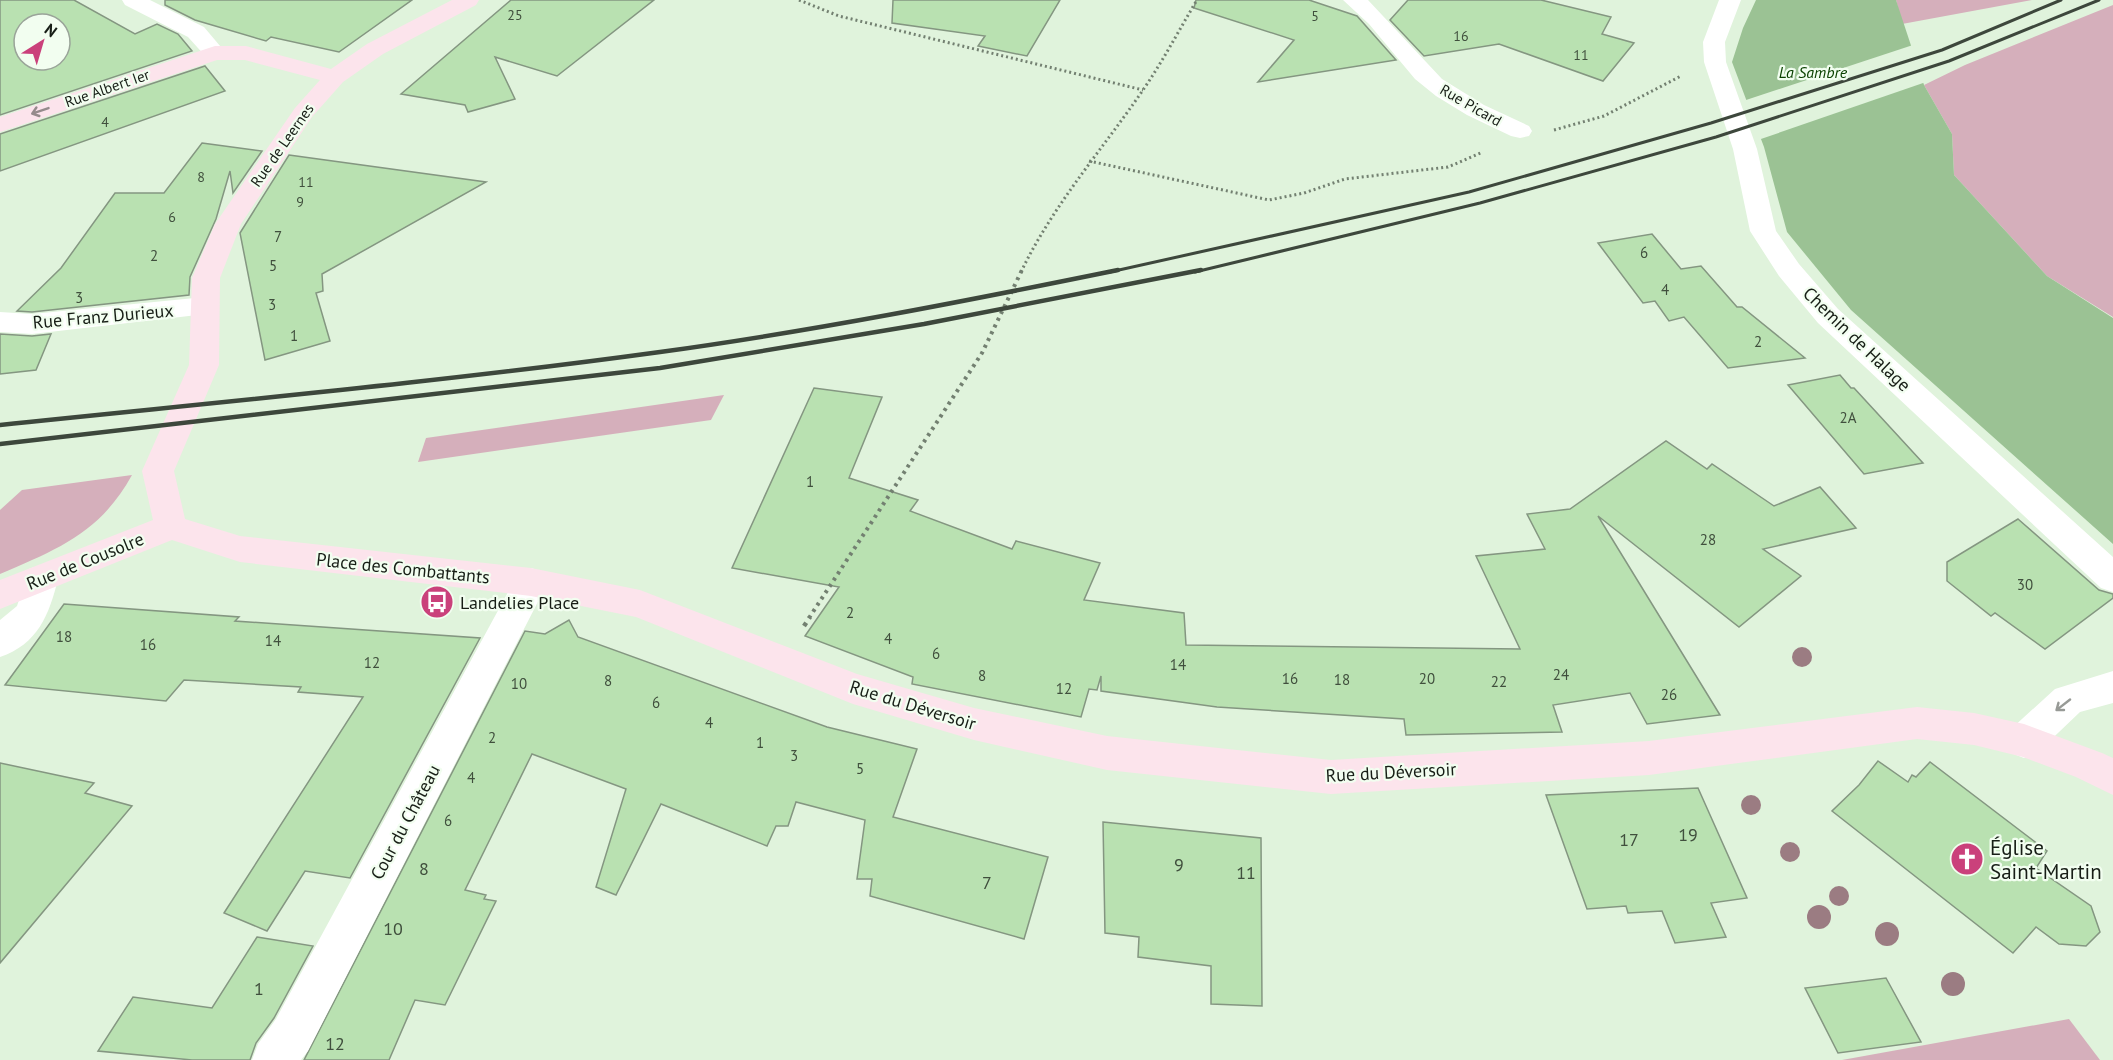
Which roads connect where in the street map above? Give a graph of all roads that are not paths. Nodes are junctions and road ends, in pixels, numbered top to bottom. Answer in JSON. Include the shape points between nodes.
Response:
{"nodes":[{"id":1,"x":133,"y":0,"type":"edge"},
{"id":2,"x":468,"y":0,"type":"edge"},
{"id":3,"x":1354,"y":0,"type":"edge"},
{"id":4,"x":1730,"y":0,"type":"edge"},
{"id":5,"x":215,"y":53,"type":"junction"},
{"id":6,"x":335,"y":77,"type":"junction"},
{"id":7,"x":0,"y":124,"type":"edge"},
{"id":8,"x":1520,"y":131,"type":"road end"},
{"id":9,"x":206,"y":306,"type":"junction"},
{"id":10,"x":0,"y":322,"type":"edge"},
{"id":11,"x":171,"y":527,"type":"junction"},
{"id":12,"x":2113,"y":578,"type":"edge"},
{"id":13,"x":41,"y":579,"type":"junction"},
{"id":14,"x":531,"y":582,"type":"junction"},
{"id":15,"x":0,"y":595,"type":"edge"},
{"id":16,"x":0,"y":642,"type":"edge"},
{"id":17,"x":738,"y":642,"type":"joint"},
{"id":18,"x":2113,"y":687,"type":"edge"},
{"id":19,"x":2024,"y":741,"type":"junction"},
{"id":20,"x":2113,"y":778,"type":"edge"},
{"id":21,"x":274,"y":1060,"type":"edge"}],
"edges":[{"from":1,"to":5,"type":"street","via":[[196,32]]},
{"from":2,"to":6,"type":"main road","name":"Rue de Leernes","via":[[375,49]]},
{"from":3,"to":8,"type":"street","name":"Rue Picard","via":[[1374,14],[1433,83],[1485,116]]},
{"from":4,"to":12,"type":"street","name":"Chemin de Halage","via":[[1714,42],[1715,62],[1745,149],[1763,231],[1789,270],[1828,316]]},
{"from":5,"to":6,"type":"main road","name":"Rue Albert Ier","via":[[246,53]]},
{"from":5,"to":7,"type":"main road","name":"Rue Albert Ier","one_way":true},
{"from":6,"to":9,"type":"main road","name":"Rue de Leernes","via":[[303,113],[228,224],[206,278]]},
{"from":9,"to":10,"type":"street","name":"Rue Franz Durieux","via":[[32,324]]},
{"from":9,"to":11,"type":"main road","name":"Rue de Leernes","via":[[204,365],[158,471]]},
{"from":11,"to":13,"type":"main road","name":"Rue de Cousolre"},
{"from":11,"to":14,"type":"main road","name":"Place des Combattants","via":[[240,549]]},
{"from":13,"to":15,"type":"main road","name":"Rue de Cousolre"},
{"from":13,"to":16,"type":"street","via":[[32,613]]},
{"from":14,"to":17,"type":"main road","name":"Place des Combattants","via":[[640,604]]},
{"from":14,"to":21,"type":"street","name":"Cour du Château","via":[[292,1035]]},
{"from":17,"to":19,"type":"main road","name":"Rue du Déversoir","via":[[853,688],[996,729],[1107,753],[1331,777],[1649,758],[1917,723],[1974,729]]},
{"from":18,"to":19,"type":"street","one_way":true,"via":[[2068,700]]},
{"from":19,"to":20,"type":"main road","name":"Rue du Déversoir"}]}
